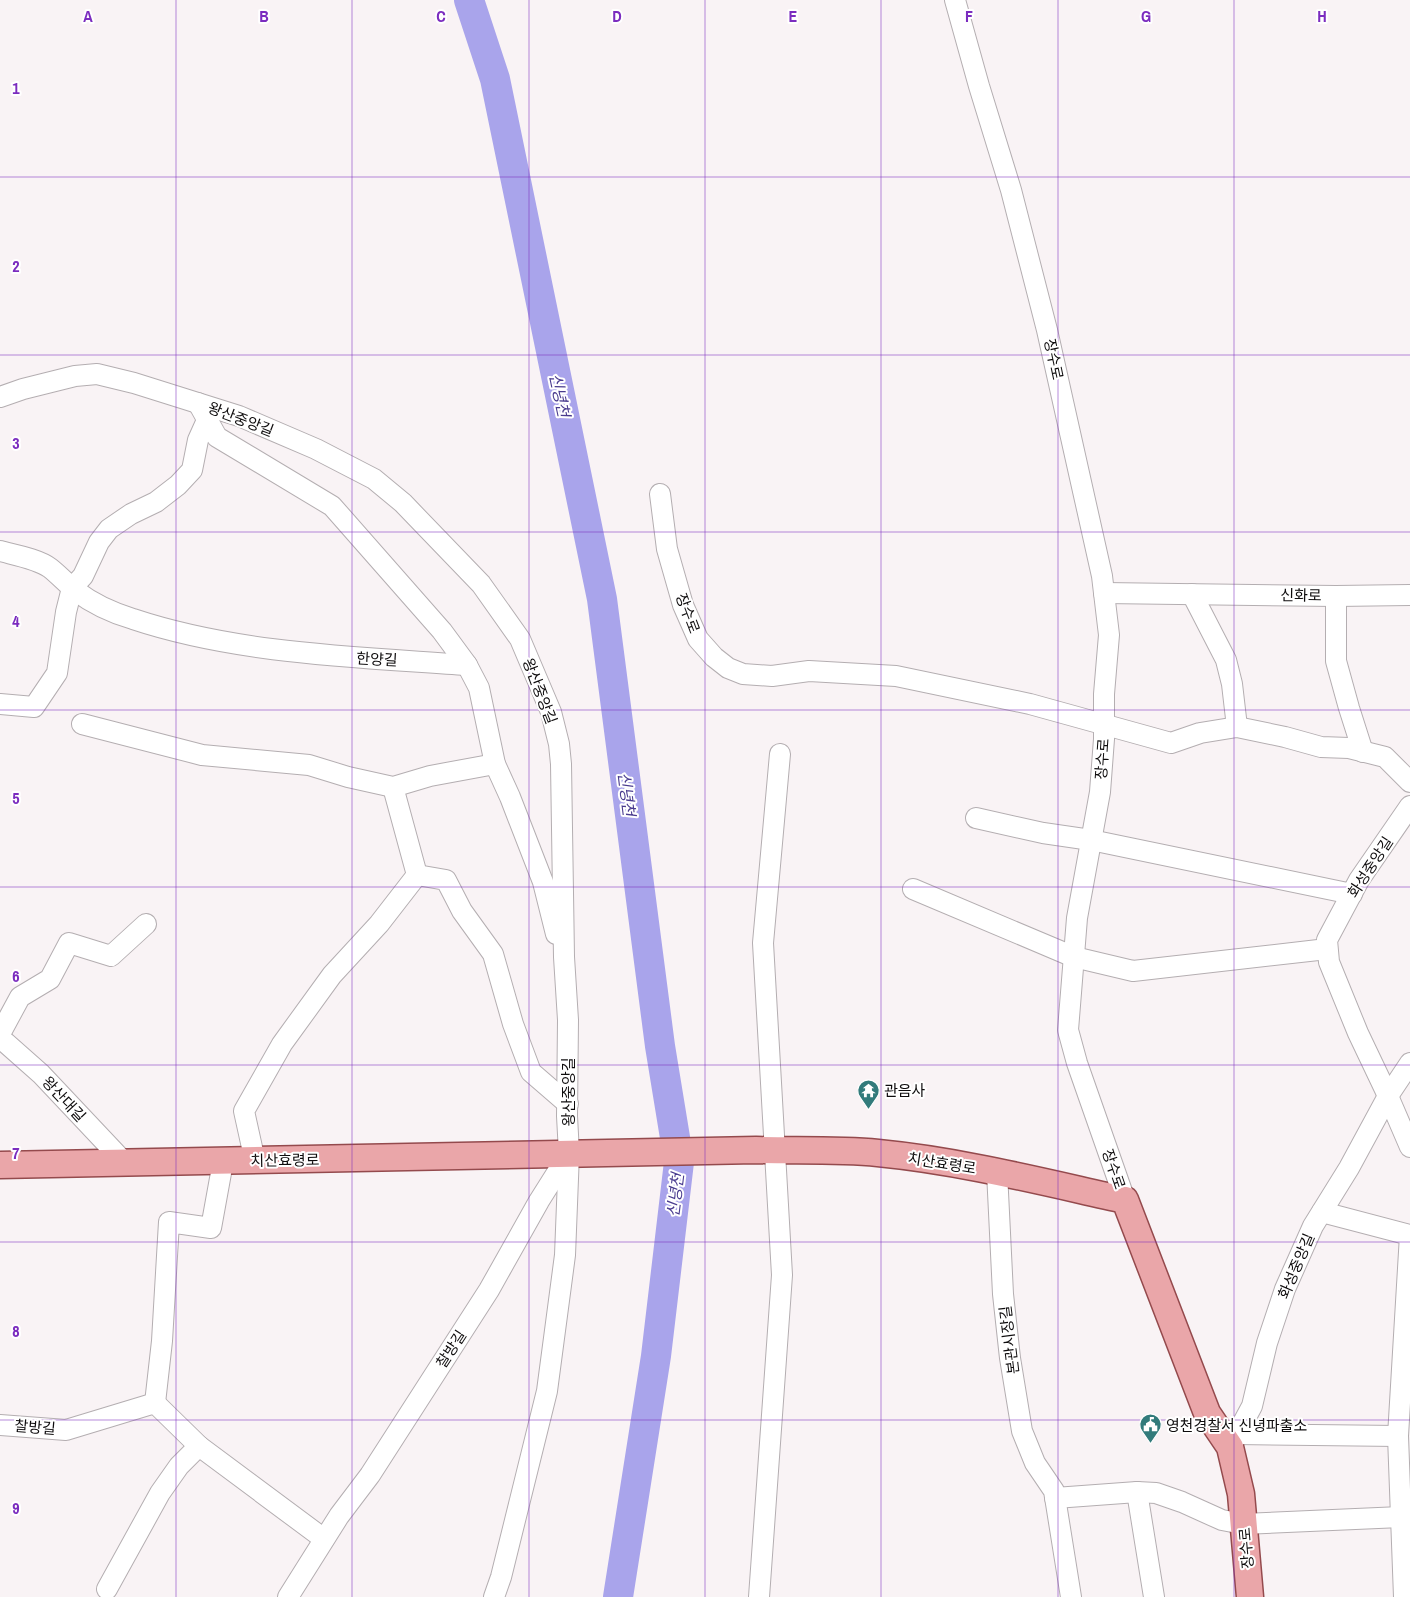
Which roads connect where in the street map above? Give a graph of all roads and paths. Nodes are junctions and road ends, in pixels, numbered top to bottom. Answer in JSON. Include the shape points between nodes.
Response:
{"nodes":[{"id":1,"x":955,"y":0,"type":"edge"},
{"id":2,"x":0,"y":397,"type":"edge"},
{"id":3,"x":198,"y":403,"type":"junction"},
{"id":4,"x":207,"y":420,"type":"junction"},
{"id":5,"x":660,"y":494,"type":"dead end"},
{"id":6,"x":0,"y":551,"type":"edge"},
{"id":7,"x":72,"y":588,"type":"junction"},
{"id":8,"x":1104,"y":593,"type":"junction"},
{"id":9,"x":1192,"y":594,"type":"junction"},
{"id":10,"x":1410,"y":595,"type":"edge"},
{"id":11,"x":1336,"y":596,"type":"junction"},
{"id":12,"x":467,"y":665,"type":"junction"},
{"id":13,"x":0,"y":704,"type":"edge"},
{"id":14,"x":82,"y":724,"type":"dead end"},
{"id":15,"x":1104,"y":725,"type":"junction"},
{"id":16,"x":1237,"y":727,"type":"junction"},
{"id":17,"x":1363,"y":752,"type":"junction"},
{"id":18,"x":780,"y":754,"type":"dead end"},
{"id":19,"x":494,"y":764,"type":"junction"},
{"id":20,"x":1410,"y":782,"type":"edge"},
{"id":21,"x":393,"y":787,"type":"junction"},
{"id":22,"x":1410,"y":806,"type":"edge"},
{"id":23,"x":976,"y":818,"type":"dead end"},
{"id":24,"x":1091,"y":840,"type":"junction"},
{"id":25,"x":417,"y":876,"type":"junction"},
{"id":26,"x":914,"y":889,"type":"dead end"},
{"id":27,"x":1352,"y":894,"type":"junction"},
{"id":28,"x":146,"y":924,"type":"dead end"},
{"id":29,"x":1328,"y":948,"type":"junction"},
{"id":30,"x":564,"y":957,"type":"junction"},
{"id":31,"x":1074,"y":957,"type":"junction"},
{"id":32,"x":0,"y":1034,"type":"edge"},
{"id":33,"x":0,"y":1040,"type":"edge"},
{"id":34,"x":1410,"y":1063,"type":"edge"},
{"id":35,"x":1388,"y":1096,"type":"junction"},
{"id":36,"x":568,"y":1104,"type":"junction"},
{"id":37,"x":1410,"y":1147,"type":"edge"},
{"id":38,"x":765,"y":1150,"type":"junction"},
{"id":39,"x":569,"y":1153,"type":"junction"},
{"id":40,"x":255,"y":1161,"type":"junction"},
{"id":41,"x":124,"y":1162,"type":"junction"},
{"id":42,"x":223,"y":1162,"type":"junction"},
{"id":43,"x":0,"y":1165,"type":"edge"},
{"id":44,"x":997,"y":1172,"type":"junction"},
{"id":45,"x":1125,"y":1200,"type":"junction"},
{"id":46,"x":1322,"y":1212,"type":"junction"},
{"id":47,"x":1410,"y":1235,"type":"edge"},
{"id":48,"x":155,"y":1403,"type":"junction"},
{"id":49,"x":0,"y":1425,"type":"edge"},
{"id":50,"x":1398,"y":1436,"type":"junction"},
{"id":51,"x":1234,"y":1440,"type":"junction"},
{"id":52,"x":198,"y":1446,"type":"junction"},
{"id":53,"x":1137,"y":1492,"type":"junction"},
{"id":54,"x":1055,"y":1498,"type":"junction"},
{"id":55,"x":1401,"y":1517,"type":"junction"},
{"id":56,"x":1243,"y":1524,"type":"junction"},
{"id":57,"x":324,"y":1539,"type":"junction"},
{"id":58,"x":107,"y":1589,"type":"dead end"},
{"id":59,"x":288,"y":1597,"type":"edge"},
{"id":60,"x":494,"y":1597,"type":"edge"},
{"id":61,"x":759,"y":1597,"type":"edge"},
{"id":62,"x":1071,"y":1597,"type":"edge"},
{"id":63,"x":1154,"y":1597,"type":"edge"},
{"id":64,"x":1250,"y":1597,"type":"edge"},
{"id":65,"x":1404,"y":1597,"type":"edge"}],
"edges":[{"from":1,"to":8,"type":"street","name":"장수로","via":[[1011,190],[1047,330]]},
{"from":2,"to":3,"type":"street","name":"왕산중앙길","via":[[75,376],[97,374]]},
{"from":3,"to":4,"type":"street","name":"왕산중앙길"},
{"from":3,"to":30,"type":"street","name":"왕산중앙길","via":[[239,416],[316,449],[374,479],[403,503],[481,584],[520,640],[551,712],[559,744]]},
{"from":4,"to":7,"type":"street","via":[[198,440],[192,470],[156,502],[108,529],[83,576]]},
{"from":4,"to":12,"type":"street","name":"왕산중앙길","via":[[217,436],[332,506],[442,631]]},
{"from":5,"to":15,"type":"street","name":"장수로","via":[[667,549],[683,605],[698,639],[728,668],[743,674],[772,676],[809,671],[896,676],[1030,704]]},
{"from":6,"to":7,"type":"street","name":"한양길","via":[[49,567]]},
{"from":7,"to":12,"type":"street","name":"한양길","via":[[109,612],[206,638],[343,657]]},
{"from":7,"to":13,"type":"street","via":[[57,672],[34,707]]},
{"from":8,"to":9,"type":"street","name":"신화로"},
{"from":8,"to":15,"type":"street","name":"장수로","via":[[1109,635]]},
{"from":9,"to":11,"type":"street","name":"신화로"},
{"from":9,"to":16,"type":"street","via":[[1226,660]]},
{"from":10,"to":11,"type":"street","name":"신화로"},
{"from":11,"to":17,"type":"street","via":[[1336,661]]},
{"from":12,"to":19,"type":"street","via":[[479,688]]},
{"from":14,"to":21,"type":"street","via":[[202,755],[309,766]]},
{"from":15,"to":16,"type":"street","name":"장수로","via":[[1171,743],[1200,733]]},
{"from":15,"to":24,"type":"street","name":"장수로","via":[[1100,792]]},
{"from":16,"to":17,"type":"street","name":"장수로","via":[[1321,747]]},
{"from":17,"to":20,"type":"street","name":"장수로","via":[[1384,757]]},
{"from":18,"to":38,"type":"street","via":[[762,943]]},
{"from":19,"to":21,"type":"street","via":[[430,776]]},
{"from":19,"to":30,"type":"street","via":[[543,882]]},
{"from":21,"to":25,"type":"street"},
{"from":22,"to":27,"type":"street","name":"화성중앙길"},
{"from":23,"to":24,"type":"street"},
{"from":24,"to":27,"type":"street"},
{"from":24,"to":31,"type":"street","name":"장수로","via":[[1077,918]]},
{"from":25,"to":36,"type":"street","via":[[446,880],[462,911],[493,954],[531,1072]]},
{"from":25,"to":40,"type":"street","via":[[332,975],[282,1044],[244,1111]]},
{"from":26,"to":31,"type":"street"},
{"from":27,"to":29,"type":"street","name":"화성중앙길","via":[[1327,940]]},
{"from":28,"to":32,"type":"street","via":[[111,956],[69,943],[50,979],[20,998]]},
{"from":29,"to":31,"type":"street","via":[[1133,971]]},
{"from":29,"to":35,"type":"street","name":"화성중앙길","via":[[1329,962]]},
{"from":30,"to":36,"type":"street","name":"왕산중앙길"},
{"from":31,"to":45,"type":"street","name":"장수로","via":[[1068,1030]]},
{"from":33,"to":41,"type":"street","name":"왕산대길","via":[[41,1074]]},
{"from":34,"to":35,"type":"street","name":"화성중앙길"},
{"from":35,"to":37,"type":"street"},
{"from":35,"to":46,"type":"street","name":"화성중앙길"},
{"from":36,"to":39,"type":"street","name":"왕산중앙길"},
{"from":38,"to":39,"type":"main road","name":"치산효령로"},
{"from":38,"to":44,"type":"main road","name":"치산효령로","via":[[877,1153]]},
{"from":38,"to":61,"type":"street","via":[[782,1276]]},
{"from":39,"to":40,"type":"main road","name":"치산효령로"},
{"from":39,"to":57,"type":"street","name":"찰방길","via":[[489,1290],[370,1475]]},
{"from":39,"to":60,"type":"street","name":"왕산중앙길","via":[[566,1255],[547,1391]]},
{"from":40,"to":42,"type":"main road","name":"치산효령로"},
{"from":41,"to":42,"type":"main road","name":"치산효령로"},
{"from":41,"to":43,"type":"main road","name":"치산효령로"},
{"from":42,"to":48,"type":"street","via":[[211,1228],[169,1222]]},
{"from":44,"to":45,"type":"main road","name":"치산효령로"},
{"from":44,"to":54,"type":"street","name":"본관시장길","via":[[1003,1294],[1022,1431]]},
{"from":45,"to":51,"type":"main road","name":"장수로","via":[[1206,1413]]},
{"from":46,"to":47,"type":"street"},
{"from":46,"to":51,"type":"street","name":"화성중앙길","via":[[1285,1289],[1267,1343],[1252,1406]]},
{"from":47,"to":50,"type":"street"},
{"from":48,"to":49,"type":"street","name":"찰방길","via":[[66,1430]]},
{"from":48,"to":52,"type":"street"},
{"from":50,"to":51,"type":"street"},
{"from":50,"to":55,"type":"street"},
{"from":51,"to":56,"type":"main road","name":"장수로"},
{"from":52,"to":57,"type":"street"},
{"from":52,"to":58,"type":"street","via":[[160,1493]]},
{"from":53,"to":54,"type":"street"},
{"from":53,"to":56,"type":"street","via":[[1156,1494],[1222,1520]]},
{"from":53,"to":63,"type":"street"},
{"from":54,"to":62,"type":"street","name":"본관시장길"},
{"from":55,"to":56,"type":"street"},
{"from":55,"to":65,"type":"street"},
{"from":56,"to":64,"type":"main road","name":"장수로"},
{"from":57,"to":59,"type":"street","name":"찰방길"}]}
